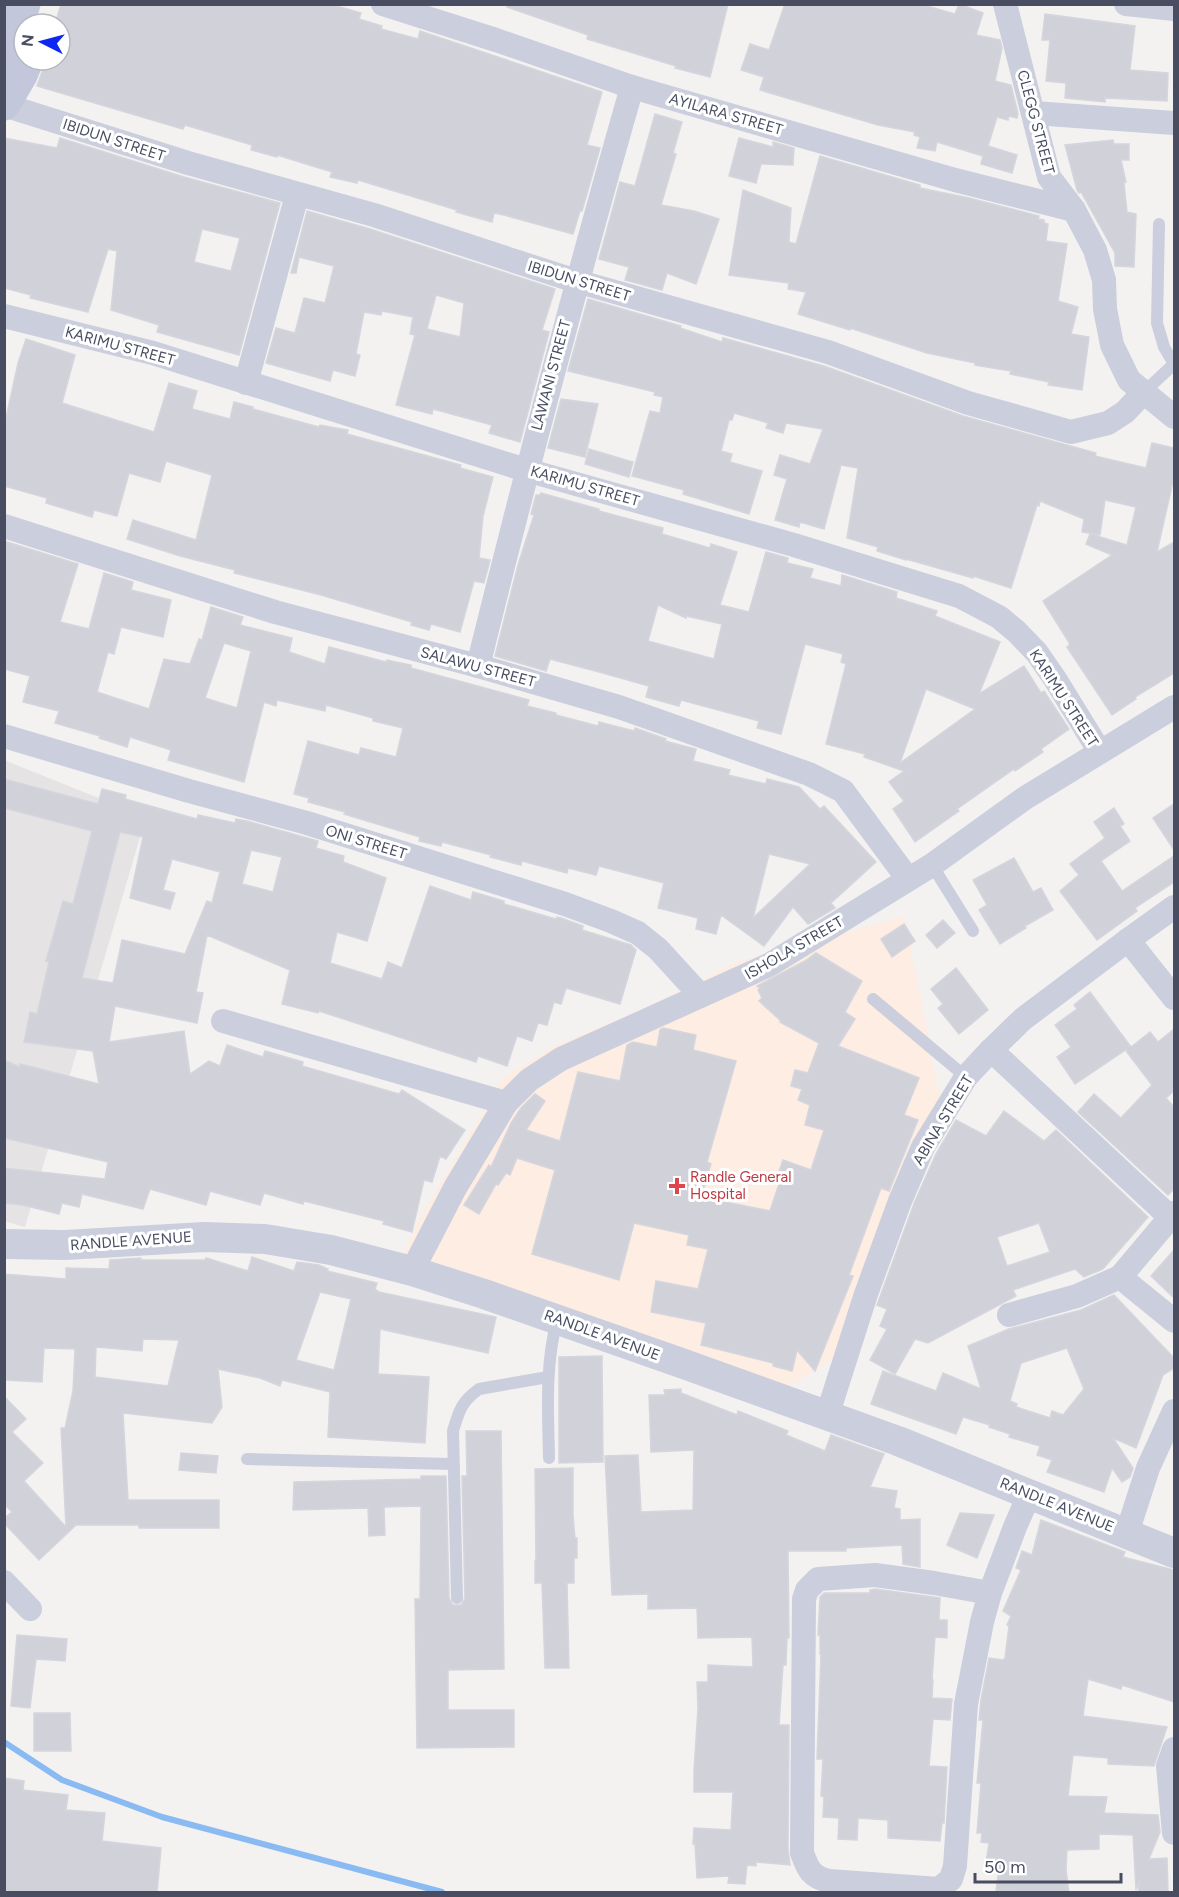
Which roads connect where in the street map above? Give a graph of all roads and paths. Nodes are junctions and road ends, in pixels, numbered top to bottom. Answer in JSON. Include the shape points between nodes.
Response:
{"nodes":[{"id":1,"x":24,"y":4,"type":"edge"},
{"id":2,"x":383,"y":4,"type":"edge"},
{"id":3,"x":1005,"y":4,"type":"edge"},
{"id":4,"x":1126,"y":4,"type":"edge"},
{"id":5,"x":1174,"y":9,"type":"edge"},
{"id":6,"x":4,"y":63,"type":"edge"},
{"id":7,"x":22,"y":72,"type":"edge"},
{"id":8,"x":632,"y":87,"type":"junction"},
{"id":9,"x":4,"y":105,"type":"edge"},
{"id":10,"x":1034,"y":113,"type":"junction"},
{"id":11,"x":1174,"y":123,"type":"edge"},
{"id":12,"x":297,"y":195,"type":"junction"},
{"id":13,"x":1074,"y":210,"type":"junction"},
{"id":14,"x":1159,"y":224,"type":"dead end"},
{"id":15,"x":576,"y":281,"type":"junction"},
{"id":16,"x":6,"y":320,"type":"edge"},
{"id":17,"x":1174,"y":364,"type":"edge"},
{"id":18,"x":246,"y":383,"type":"junction"},
{"id":19,"x":1144,"y":392,"type":"junction"},
{"id":20,"x":1174,"y":417,"type":"edge"},
{"id":21,"x":526,"y":470,"type":"junction"},
{"id":22,"x":4,"y":526,"type":"edge"},
{"id":23,"x":478,"y":666,"type":"junction"},
{"id":24,"x":1174,"y":707,"type":"edge"},
{"id":25,"x":4,"y":736,"type":"edge"},
{"id":26,"x":1100,"y":752,"type":"junction"},
{"id":27,"x":932,"y":865,"type":"junction"},
{"id":28,"x":908,"y":879,"type":"junction"},
{"id":29,"x":1174,"y":907,"type":"edge"},
{"id":30,"x":973,"y":931,"type":"dead end"},
{"id":31,"x":1128,"y":940,"type":"junction"},
{"id":32,"x":700,"y":996,"type":"junction"},
{"id":33,"x":1174,"y":998,"type":"edge"},
{"id":34,"x":873,"y":999,"type":"dead end"},
{"id":35,"x":223,"y":1021,"type":"dead end"},
{"id":36,"x":991,"y":1050,"type":"junction"},
{"id":37,"x":966,"y":1077,"type":"junction"},
{"id":38,"x":506,"y":1103,"type":"junction"},
{"id":39,"x":1172,"y":1215,"type":"edge"},
{"id":40,"x":4,"y":1244,"type":"edge"},
{"id":41,"x":412,"y":1271,"type":"junction"},
{"id":42,"x":1120,"y":1277,"type":"junction"},
{"id":43,"x":1009,"y":1315,"type":"dead end"},
{"id":44,"x":557,"y":1319,"type":"junction"},
{"id":45,"x":1174,"y":1322,"type":"edge"},
{"id":46,"x":548,"y":1377,"type":"junction"},
{"id":47,"x":1174,"y":1411,"type":"edge"},
{"id":48,"x":827,"y":1416,"type":"junction"},
{"id":49,"x":549,"y":1458,"type":"dead end"},
{"id":50,"x":247,"y":1459,"type":"dead end"},
{"id":51,"x":452,"y":1464,"type":"junction"},
{"id":52,"x":1029,"y":1495,"type":"junction"},
{"id":53,"x":1127,"y":1533,"type":"junction"},
{"id":54,"x":1174,"y":1552,"type":"edge"},
{"id":55,"x":4,"y":1582,"type":"edge"},
{"id":56,"x":990,"y":1593,"type":"junction"},
{"id":57,"x":457,"y":1598,"type":"dead end"},
{"id":58,"x":30,"y":1609,"type":"dead end"},
{"id":59,"x":1174,"y":1749,"type":"edge"},
{"id":60,"x":1174,"y":1833,"type":"edge"}],
"edges":[{"from":1,"to":6,"type":"main road"},
{"from":2,"to":8,"type":"street","name":"AYILARA STREET"},
{"from":3,"to":10,"type":"street","name":"CLEGG STREET"},
{"from":4,"to":5,"type":"street"},
{"from":7,"to":9,"type":"main road"},
{"from":8,"to":13,"type":"street","name":"AYILARA STREET","via":[[955,180]]},
{"from":8,"to":15,"type":"street","name":"LAWANI STREET"},
{"from":9,"to":12,"type":"street","name":"IBIDUN STREET"},
{"from":10,"to":11,"type":"street"},
{"from":10,"to":13,"type":"street","name":"CLEGG STREET","via":[[1049,177]]},
{"from":12,"to":15,"type":"street","name":"IBIDUN STREET","via":[[374,215]]},
{"from":12,"to":18,"type":"street"},
{"from":13,"to":19,"type":"street","name":"CLEGG STREET","via":[[1095,250],[1104,280],[1112,345],[1130,380]]},
{"from":14,"to":17,"type":"lane","via":[[1157,323]]},
{"from":15,"to":19,"type":"street","name":"IBIDUN STREET","via":[[828,352],[968,403],[1071,432],[1108,423]]},
{"from":15,"to":21,"type":"street","name":"LAWANI STREET"},
{"from":16,"to":18,"type":"street","name":"KARIMU STREET","via":[[153,353]]},
{"from":17,"to":19,"type":"lane"},
{"from":18,"to":21,"type":"street","name":"KARIMU STREET"},
{"from":19,"to":20,"type":"street","name":"CLEGG STREET"},
{"from":21,"to":23,"type":"street","name":"LAWANI STREET"},
{"from":21,"to":26,"type":"street","name":"KARIMU STREET","via":[[959,596],[999,617],[1037,653]]},
{"from":22,"to":23,"type":"street","name":"SALAWU STREET","via":[[275,612]]},
{"from":23,"to":28,"type":"street","name":"SALAWU STREET","via":[[619,707],[827,782],[843,791]]},
{"from":24,"to":26,"type":"street","name":"ISHOLA STREET"},
{"from":25,"to":32,"type":"street","name":"ONI STREET","via":[[307,823],[602,917],[638,933],[658,949]]},
{"from":26,"to":27,"type":"street","name":"ISHOLA STREET","via":[[1025,798]]},
{"from":27,"to":28,"type":"street","name":"ISHOLA STREET"},
{"from":27,"to":30,"type":"lane"},
{"from":28,"to":32,"type":"street","name":"ISHOLA STREET","via":[[769,965]]},
{"from":29,"to":31,"type":"street","name":"ABINA STREET"},
{"from":31,"to":33,"type":"street"},
{"from":31,"to":36,"type":"street","name":"ABINA STREET","via":[[1023,1019]]},
{"from":32,"to":38,"type":"street","name":"ISHOLA STREET","via":[[561,1059],[529,1080]]},
{"from":34,"to":37,"type":"lane"},
{"from":35,"to":38,"type":"street"},
{"from":36,"to":37,"type":"street","name":"ABINA STREET"},
{"from":36,"to":39,"type":"street"},
{"from":37,"to":48,"type":"street","name":"ABINA STREET","via":[[923,1148],[900,1201]]},
{"from":38,"to":41,"type":"street","name":"ISHOLA STREET","via":[[454,1188]]},
{"from":39,"to":42,"type":"street"},
{"from":40,"to":41,"type":"street","name":"RANDLE AVENUE","via":[[65,1245],[204,1237],[265,1239],[332,1250]]},
{"from":41,"to":44,"type":"street","name":"RANDLE AVENUE"},
{"from":42,"to":43,"type":"street","via":[[1077,1296]]},
{"from":42,"to":45,"type":"street"},
{"from":44,"to":46,"type":"lane"},
{"from":44,"to":48,"type":"street","name":"RANDLE AVENUE"},
{"from":46,"to":49,"type":"lane"},
{"from":46,"to":51,"type":"lane","via":[[479,1389],[470,1395],[460,1407],[453,1431]]},
{"from":47,"to":53,"type":"street","via":[[1148,1468]]},
{"from":48,"to":52,"type":"street","name":"RANDLE AVENUE"},
{"from":50,"to":51,"type":"lane"},
{"from":51,"to":57,"type":"lane"},
{"from":52,"to":53,"type":"street","name":"RANDLE AVENUE"},
{"from":52,"to":56,"type":"street"},
{"from":53,"to":54,"type":"street","name":"RANDLE AVENUE"},
{"from":55,"to":58,"type":"street"},
{"from":56,"to":56,"type":"street","via":[[874,1575],[818,1580],[807,1590],[802,1853],[813,1875],[829,1881],[939,1889],[951,1879],[966,1704]]},
{"from":59,"to":60,"type":"street","via":[[1168,1766]]}]}
